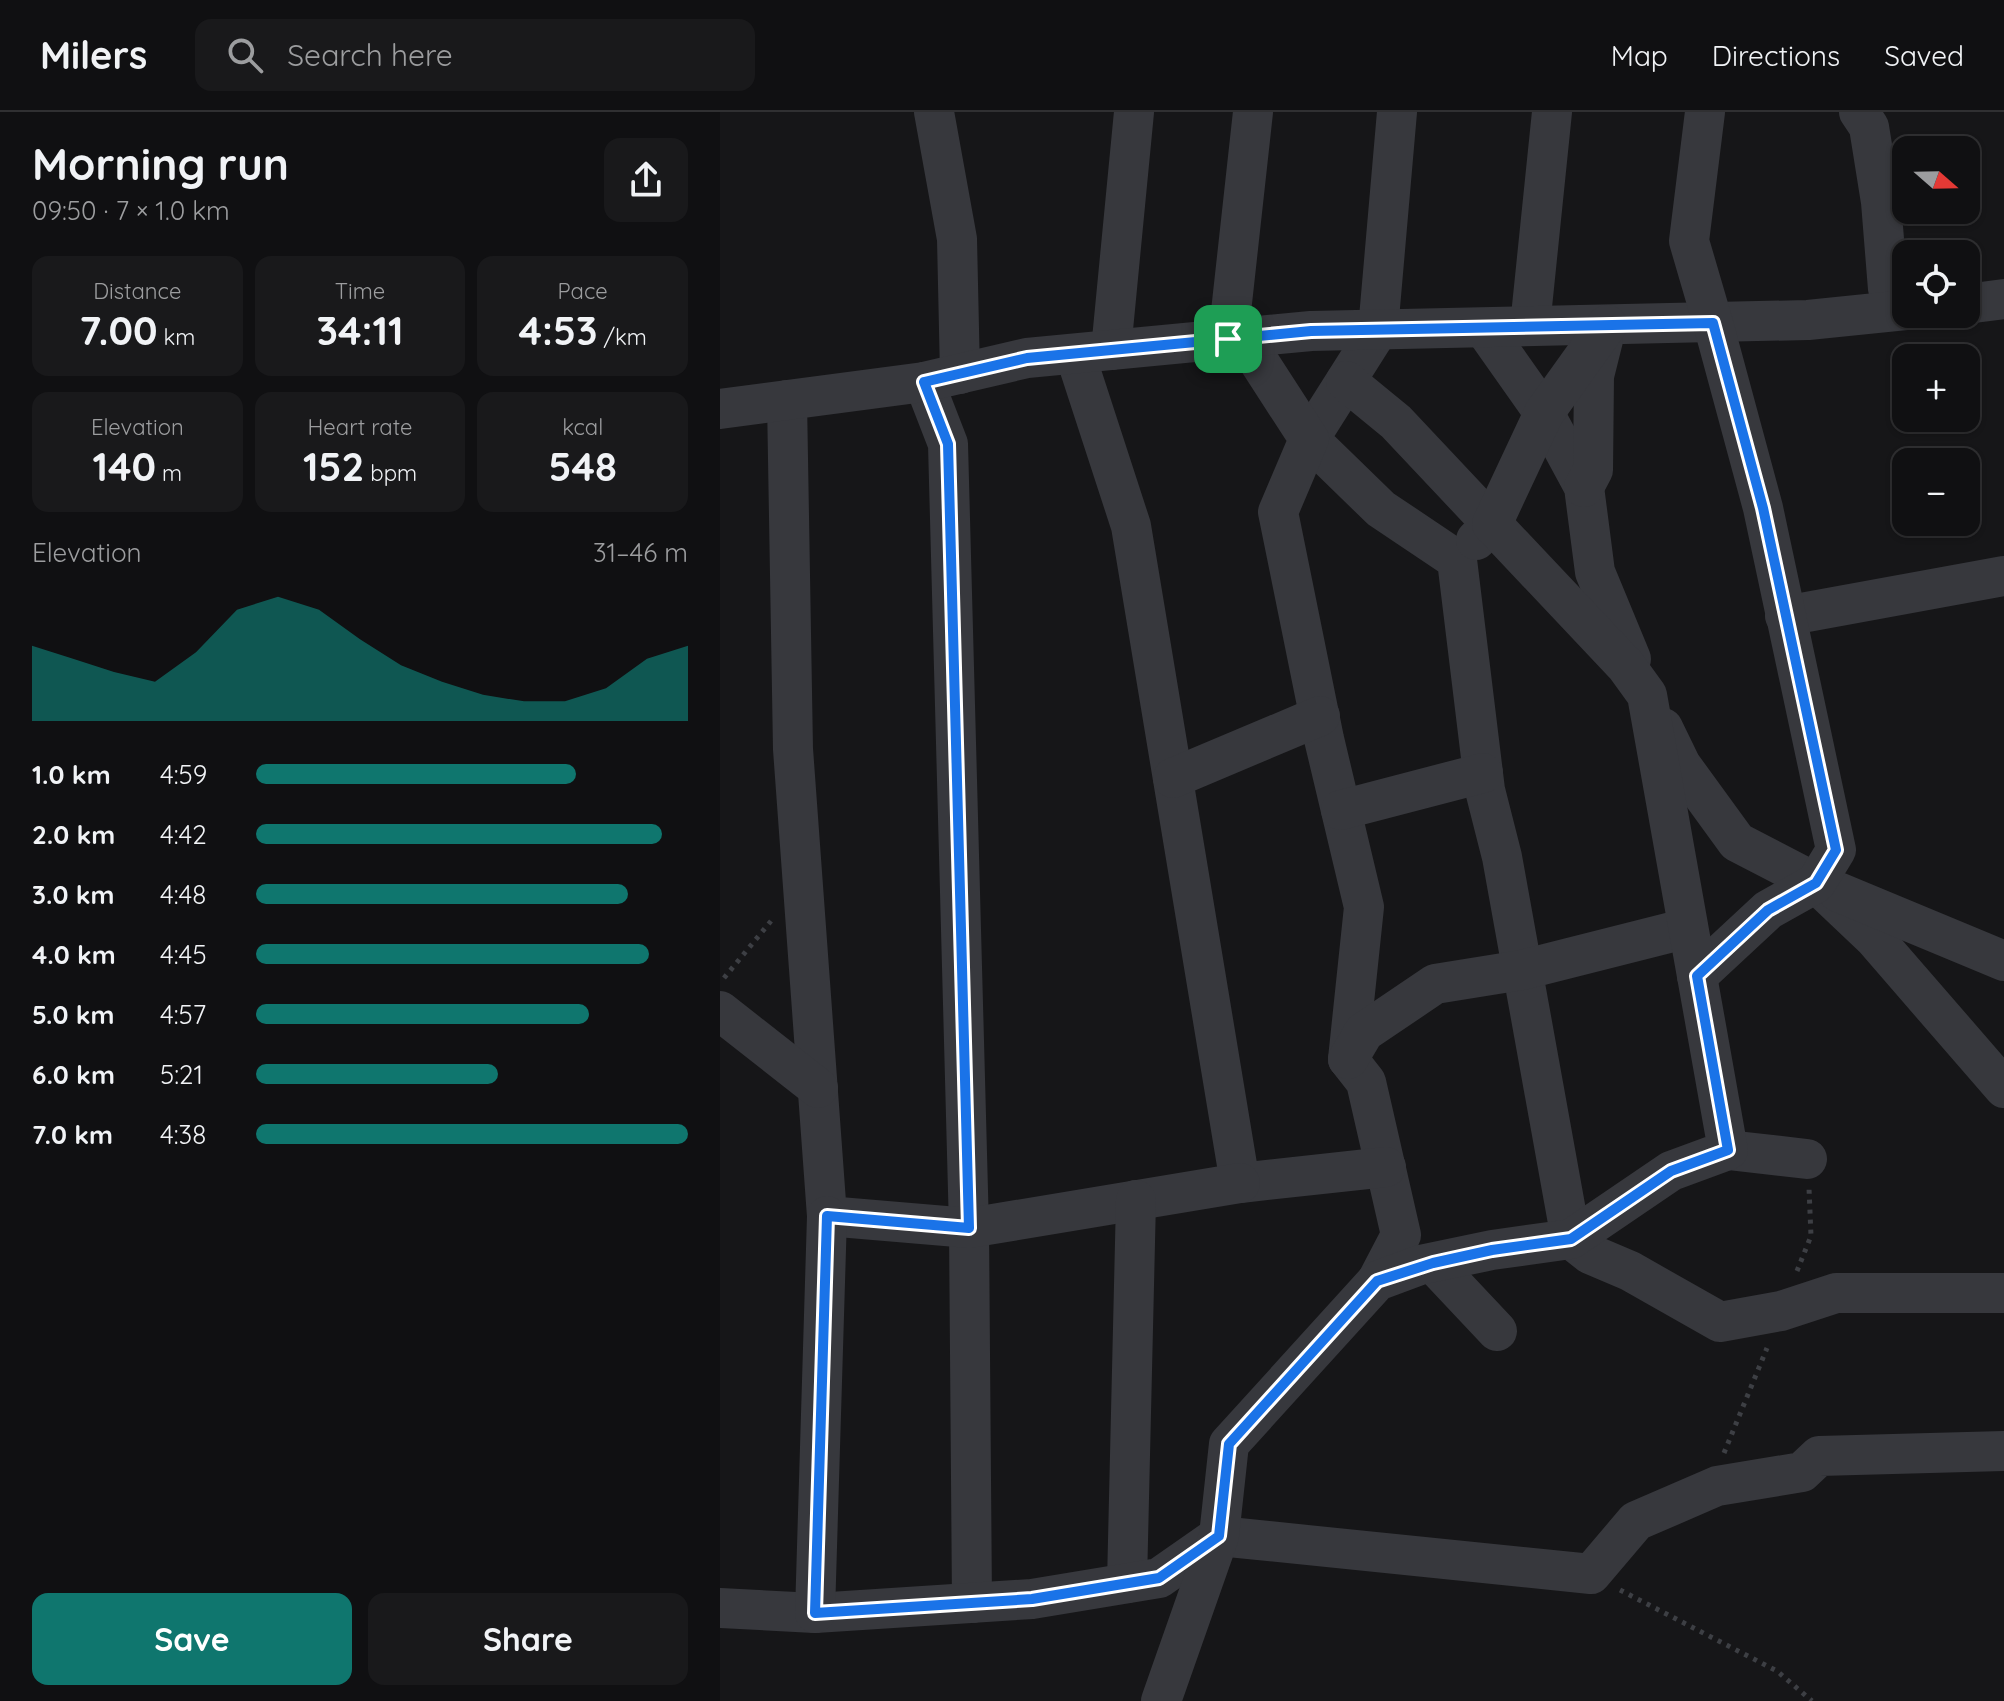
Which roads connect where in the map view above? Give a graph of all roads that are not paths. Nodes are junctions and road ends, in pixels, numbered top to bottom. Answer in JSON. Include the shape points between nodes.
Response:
{"nodes":[{"id":1,"x":934,"y":112,"type":"edge"},
{"id":2,"x":1134,"y":112,"type":"edge"},
{"id":3,"x":1253,"y":112,"type":"edge"},
{"id":4,"x":1397,"y":112,"type":"edge"},
{"id":5,"x":1552,"y":112,"type":"edge"},
{"id":6,"x":1705,"y":112,"type":"edge"},
{"id":7,"x":1867,"y":117,"type":"edge"},
{"id":8,"x":1892,"y":294,"type":"edge"},
{"id":9,"x":2004,"y":299,"type":"edge"},
{"id":10,"x":1980,"y":302,"type":"edge"},
{"id":11,"x":1892,"y":311,"type":"edge"},
{"id":12,"x":1713,"y":323,"type":"junction"},
{"id":13,"x":1607,"y":325,"type":"junction"},
{"id":14,"x":1530,"y":326,"type":"junction"},
{"id":15,"x":1484,"y":328,"type":"junction"},
{"id":16,"x":1378,"y":330,"type":"junction"},
{"id":17,"x":1236,"y":338,"type":"junction"},
{"id":18,"x":1093,"y":352,"type":"junction"},
{"id":19,"x":942,"y":378,"type":"junction"},
{"id":20,"x":1346,"y":381,"type":"junction"},
{"id":21,"x":787,"y":400,"type":"junction"},
{"id":22,"x":720,"y":409,"type":"edge"},
{"id":23,"x":1544,"y":413,"type":"junction"},
{"id":24,"x":1309,"y":439,"type":"junction"},
{"id":25,"x":1584,"y":487,"type":"junction"},
{"id":26,"x":1492,"y":524,"type":"junction"},
{"id":27,"x":1457,"y":560,"type":"junction"},
{"id":28,"x":2004,"y":576,"type":"edge"},
{"id":29,"x":1785,"y":616,"type":"junction"},
{"id":30,"x":1647,"y":695,"type":"junction"},
{"id":31,"x":1320,"y":716,"type":"junction"},
{"id":32,"x":1483,"y":773,"type":"junction"},
{"id":33,"x":1173,"y":778,"type":"junction"},
{"id":34,"x":1341,"y":810,"type":"junction"},
{"id":35,"x":1816,"y":883,"type":"junction"},
{"id":36,"x":1688,"y":928,"type":"junction"},
{"id":37,"x":2004,"y":961,"type":"edge"},
{"id":38,"x":1522,"y":970,"type":"junction"},
{"id":39,"x":1697,"y":976,"type":"junction"},
{"id":40,"x":720,"y":1011,"type":"edge"},
{"id":41,"x":1348,"y":1059,"type":"junction"},
{"id":42,"x":818,"y":1088,"type":"junction"},
{"id":43,"x":2004,"y":1088,"type":"edge"},
{"id":44,"x":1728,"y":1150,"type":"junction"},
{"id":45,"x":1807,"y":1159,"type":"dead end"},
{"id":46,"x":1386,"y":1167,"type":"junction"},
{"id":47,"x":1240,"y":1183,"type":"junction"},
{"id":48,"x":1136,"y":1200,"type":"junction"},
{"id":49,"x":827,"y":1216,"type":"junction"},
{"id":50,"x":969,"y":1228,"type":"junction"},
{"id":51,"x":1571,"y":1239,"type":"junction"},
{"id":52,"x":1433,"y":1263,"type":"junction"},
{"id":53,"x":1377,"y":1281,"type":"junction"},
{"id":54,"x":2004,"y":1293,"type":"edge"},
{"id":55,"x":1497,"y":1331,"type":"dead end"},
{"id":56,"x":2004,"y":1451,"type":"edge"},
{"id":57,"x":1219,"y":1536,"type":"junction"},
{"id":58,"x":1127,"y":1583,"type":"junction"},
{"id":59,"x":972,"y":1603,"type":"junction"},
{"id":60,"x":720,"y":1608,"type":"edge"},
{"id":61,"x":815,"y":1613,"type":"junction"},
{"id":62,"x":1161,"y":1701,"type":"edge"}],
"edges":[{"from":1,"to":19,"type":"street","via":[[957,239]]},
{"from":2,"to":18,"type":"street"},
{"from":3,"to":17,"type":"street"},
{"from":4,"to":16,"type":"street"},
{"from":5,"to":14,"type":"street"},
{"from":6,"to":12,"type":"street","via":[[1689,241]]},
{"from":7,"to":8,"type":"street"},
{"from":9,"to":10,"type":"street"},
{"from":11,"to":12,"type":"street"},
{"from":12,"to":13,"type":"street"},
{"from":12,"to":29,"type":"street","via":[[1763,508]]},
{"from":13,"to":14,"type":"street"},
{"from":13,"to":23,"type":"street"},
{"from":13,"to":25,"type":"street","via":[[1594,376],[1593,470]]},
{"from":14,"to":15,"type":"street"},
{"from":15,"to":16,"type":"street"},
{"from":15,"to":23,"type":"street"},
{"from":16,"to":17,"type":"street"},
{"from":16,"to":20,"type":"street"},
{"from":17,"to":18,"type":"street"},
{"from":17,"to":24,"type":"street"},
{"from":18,"to":19,"type":"street","via":[[1027,358]]},
{"from":18,"to":33,"type":"street","via":[[1131,526]]},
{"from":19,"to":21,"type":"street"},
{"from":19,"to":50,"type":"street"},
{"from":20,"to":24,"type":"street"},
{"from":20,"to":26,"type":"street","via":[[1396,422]]},
{"from":21,"to":22,"type":"street"},
{"from":21,"to":42,"type":"street","via":[[793,749]]},
{"from":23,"to":25,"type":"street"},
{"from":23,"to":26,"type":"street"},
{"from":24,"to":27,"type":"street","via":[[1381,509]]},
{"from":24,"to":31,"type":"street","via":[[1278,512]]},
{"from":25,"to":30,"type":"street","via":[[1595,572]]},
{"from":26,"to":27,"type":"street"},
{"from":26,"to":30,"type":"street"},
{"from":27,"to":32,"type":"street"},
{"from":28,"to":29,"type":"street"},
{"from":29,"to":35,"type":"street","via":[[1836,850]]},
{"from":30,"to":35,"type":"street","via":[[1681,765],[1737,842]]},
{"from":30,"to":36,"type":"street"},
{"from":31,"to":33,"type":"street"},
{"from":31,"to":34,"type":"street"},
{"from":32,"to":34,"type":"street"},
{"from":32,"to":38,"type":"street"},
{"from":33,"to":47,"type":"street"},
{"from":34,"to":41,"type":"street","via":[[1364,907]]},
{"from":35,"to":37,"type":"street"},
{"from":35,"to":39,"type":"street","via":[[1768,910]]},
{"from":35,"to":43,"type":"street","via":[[1874,938]]},
{"from":36,"to":38,"type":"street"},
{"from":36,"to":39,"type":"street"},
{"from":38,"to":41,"type":"street","via":[[1435,984],[1364,1032]]},
{"from":38,"to":51,"type":"street"},
{"from":39,"to":44,"type":"street"},
{"from":40,"to":42,"type":"street"},
{"from":41,"to":46,"type":"street","via":[[1366,1082]]},
{"from":42,"to":49,"type":"street"},
{"from":44,"to":45,"type":"street"},
{"from":44,"to":51,"type":"street","via":[[1671,1171]]},
{"from":46,"to":47,"type":"street"},
{"from":46,"to":53,"type":"street","via":[[1401,1235]]},
{"from":47,"to":48,"type":"street"},
{"from":48,"to":50,"type":"street"},
{"from":48,"to":58,"type":"street"},
{"from":49,"to":50,"type":"street"},
{"from":49,"to":61,"type":"street"},
{"from":50,"to":59,"type":"street"},
{"from":51,"to":52,"type":"street"},
{"from":51,"to":54,"type":"street","via":[[1720,1322],[1781,1311],[1836,1293]]},
{"from":52,"to":53,"type":"street"},
{"from":52,"to":55,"type":"street"},
{"from":53,"to":57,"type":"street","via":[[1229,1444]]},
{"from":56,"to":57,"type":"street","via":[[1819,1456],[1802,1472],[1717,1486],[1636,1521],[1591,1574]]},
{"from":57,"to":58,"type":"street","via":[[1159,1578]]},
{"from":57,"to":62,"type":"street"},
{"from":58,"to":59,"type":"street"},
{"from":59,"to":61,"type":"street"},
{"from":60,"to":61,"type":"street"}]}
